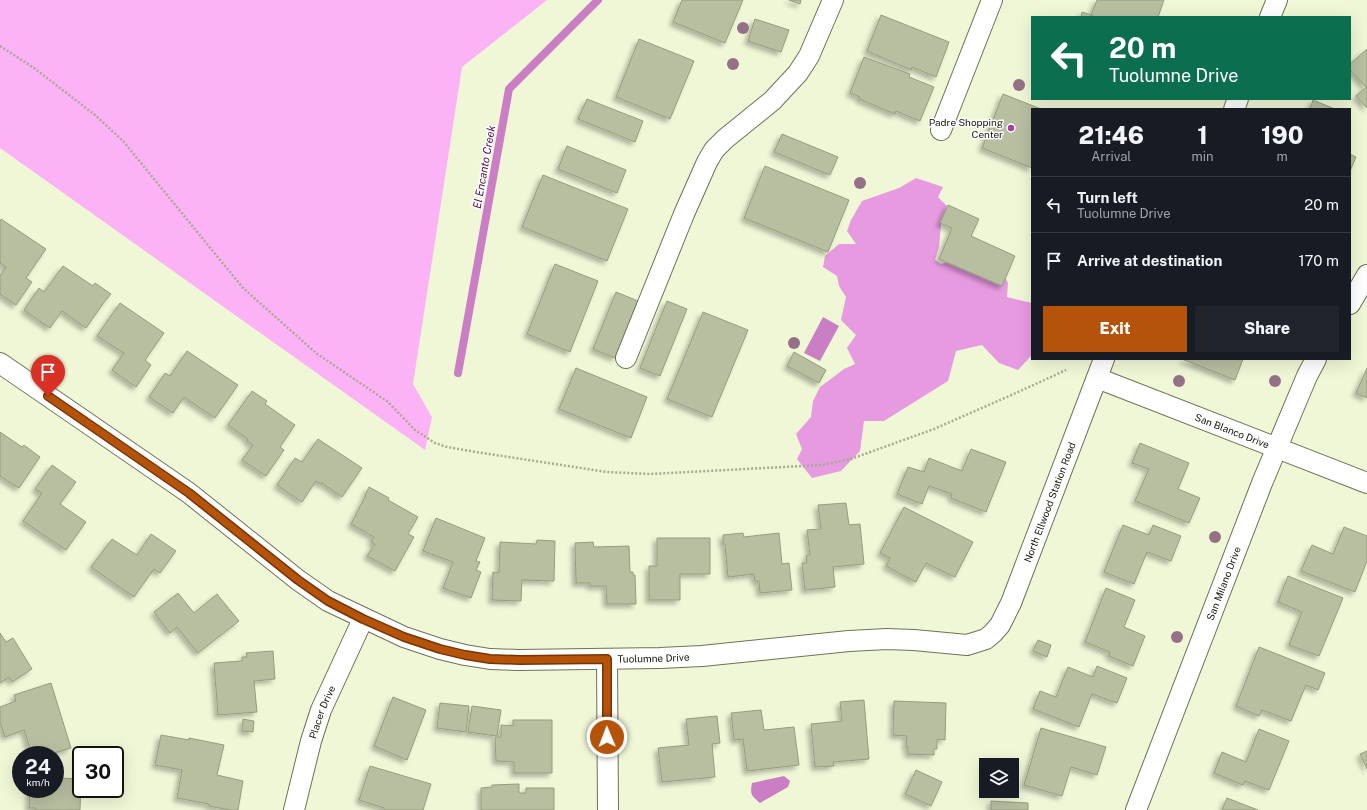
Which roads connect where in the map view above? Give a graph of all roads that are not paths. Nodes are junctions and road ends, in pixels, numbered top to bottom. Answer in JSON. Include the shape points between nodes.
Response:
{"nodes":[{"id":1,"x":833,"y":0,"type":"edge"},
{"id":2,"x":992,"y":0,"type":"edge"},
{"id":3,"x":1277,"y":0,"type":"edge"},
{"id":4,"x":1270,"y":16,"type":"edge"},
{"id":5,"x":941,"y":130,"type":"dead end"},
{"id":6,"x":1367,"y":275,"type":"edge"},
{"id":7,"x":1351,"y":302,"type":"edge"},
{"id":8,"x":626,"y":358,"type":"dead end"},
{"id":9,"x":1104,"y":360,"type":"edge"},
{"id":10,"x":1315,"y":360,"type":"edge"},
{"id":11,"x":0,"y":363,"type":"edge"},
{"id":12,"x":1097,"y":378,"type":"junction"},
{"id":13,"x":1277,"y":448,"type":"junction"},
{"id":14,"x":1367,"y":483,"type":"edge"},
{"id":15,"x":363,"y":619,"type":"junction"},
{"id":16,"x":986,"y":639,"type":"joint"},
{"id":17,"x":607,"y":659,"type":"junction"},
{"id":18,"x":294,"y":810,"type":"edge"},
{"id":19,"x":608,"y":810,"type":"edge"},
{"id":20,"x":1136,"y":810,"type":"edge"}],
"edges":[{"from":1,"to":8,"type":"street","via":[[809,56],[798,73],[772,101],[725,139],[707,162]]},
{"from":2,"to":5,"type":"street"},
{"from":3,"to":4,"type":"street"},
{"from":6,"to":7,"type":"street"},
{"from":9,"to":12,"type":"street","name":"North Ellwood Station Road"},
{"from":10,"to":13,"type":"street","name":"San Milano Drive"},
{"from":11,"to":15,"type":"street","name":"Tuolumne Drive","via":[[189,493],[298,580],[328,601]]},
{"from":12,"to":13,"type":"street","name":"San Blanco Drive"},
{"from":12,"to":16,"type":"street","name":"North Ellwood Station Road","via":[[1008,609],[1000,625]]},
{"from":13,"to":14,"type":"street","name":"San Blanco Drive"},
{"from":13,"to":20,"type":"street","name":"San Milano Drive"},
{"from":15,"to":17,"type":"street","name":"Tuolumne Drive","via":[[404,637],[465,655],[520,660]]},
{"from":15,"to":18,"type":"street","name":"Placer Drive","via":[[321,710]]},
{"from":16,"to":17,"type":"street","name":"Tuolumne Drive","via":[[967,645],[914,640],[865,640],[702,656]]},
{"from":17,"to":19,"type":"street"}]}
